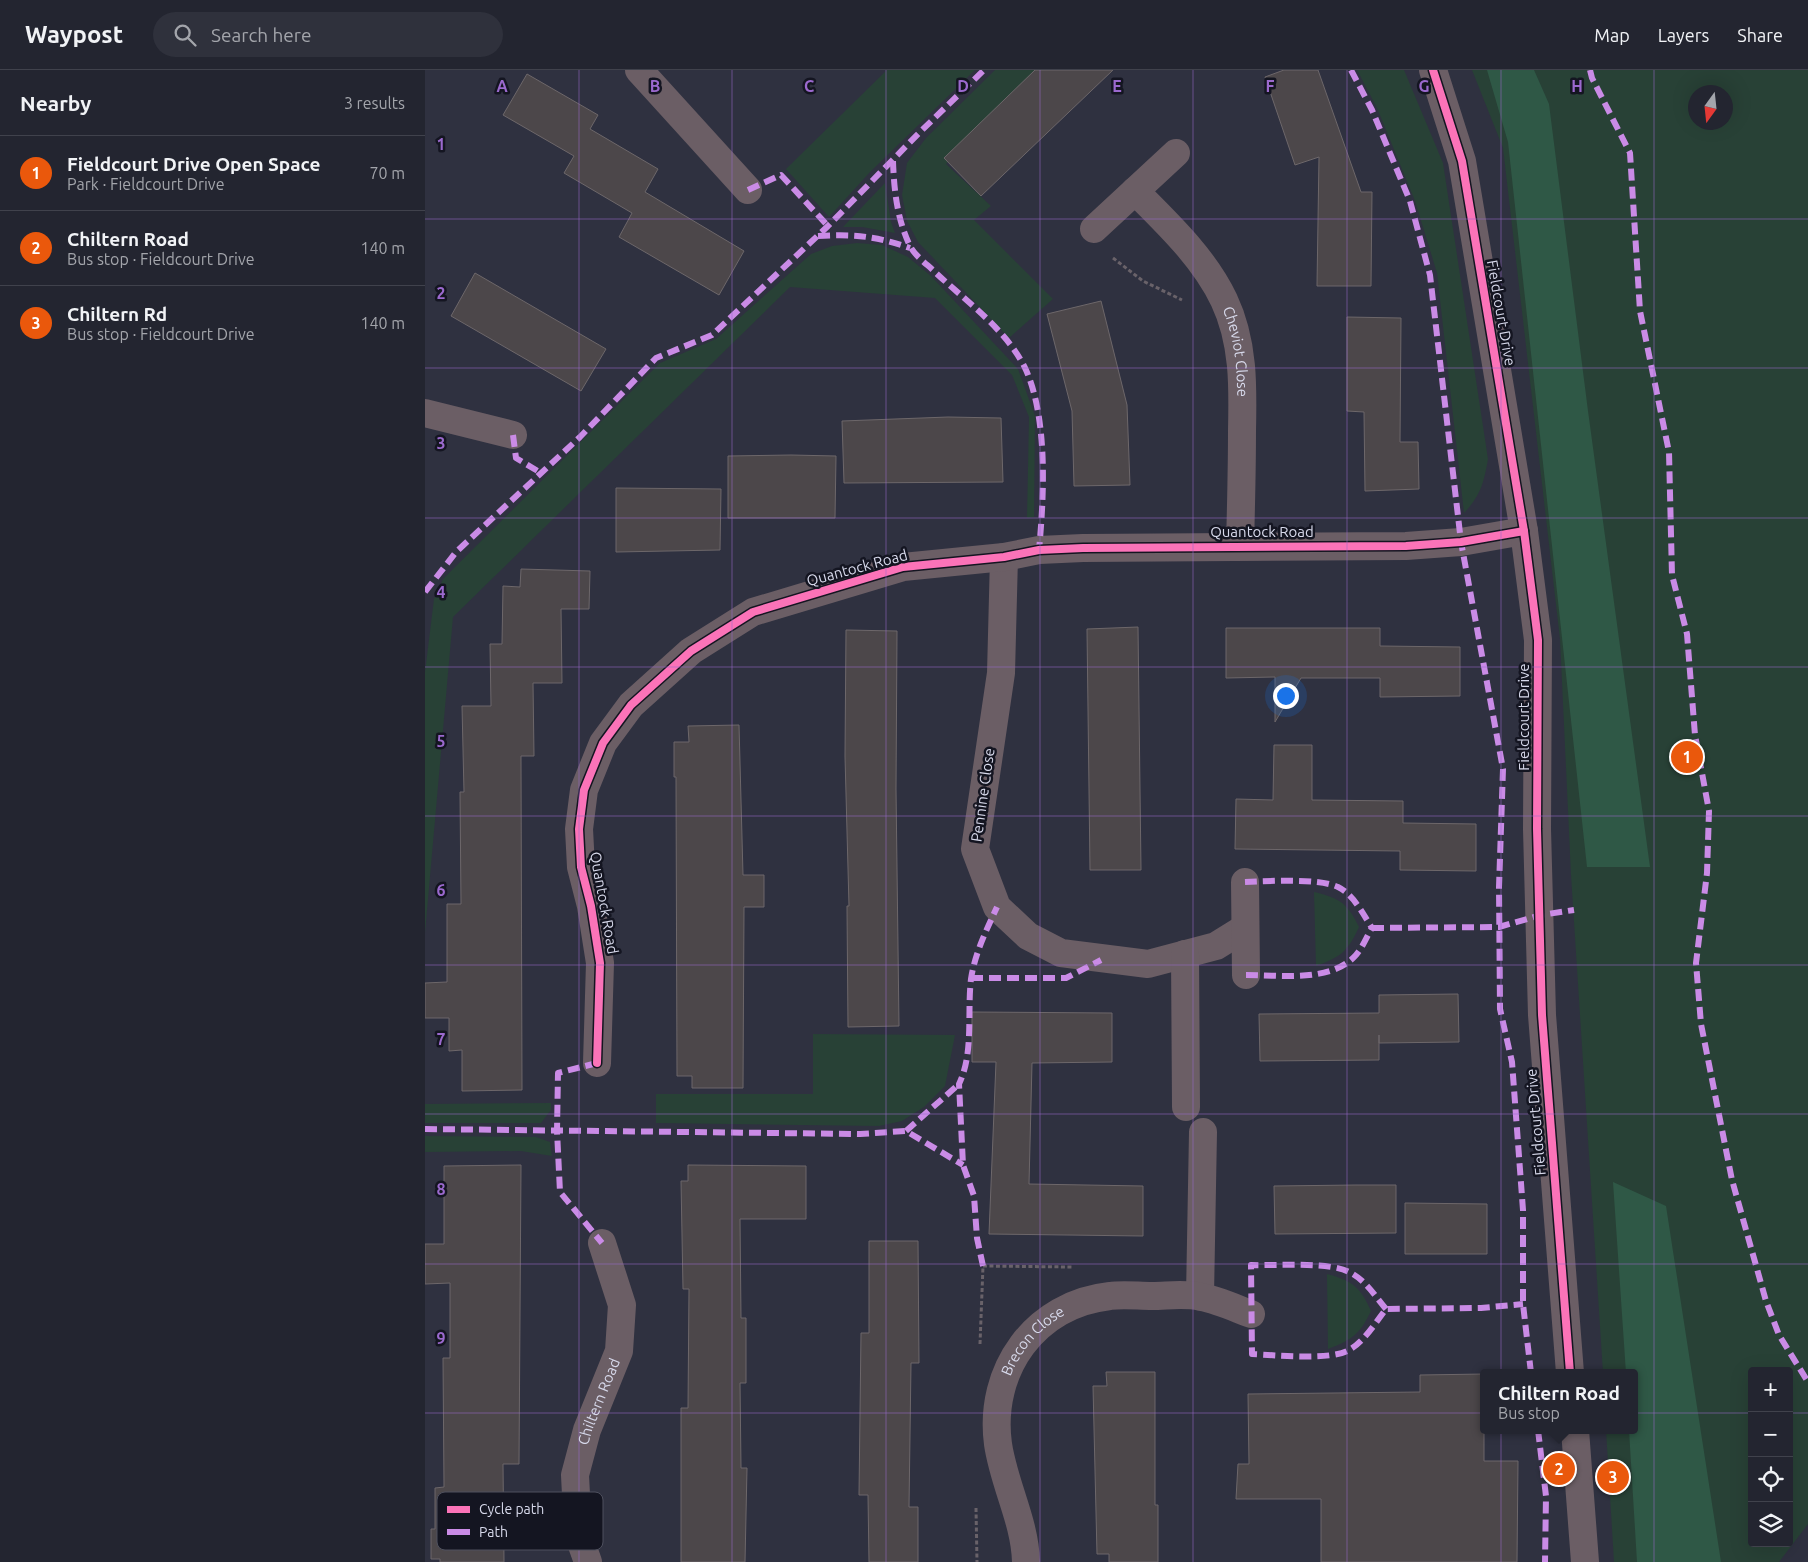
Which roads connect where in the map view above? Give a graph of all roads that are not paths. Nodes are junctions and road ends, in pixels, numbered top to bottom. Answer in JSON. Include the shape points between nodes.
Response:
{"nodes":[{"id":1,"x":639,"y":70,"type":"edge"},
{"id":2,"x":1433,"y":70,"type":"edge"},
{"id":3,"x":1176,"y":153,"type":"dead end"},
{"id":4,"x":748,"y":190,"type":"dead end"},
{"id":5,"x":1135,"y":191,"type":"junction"},
{"id":6,"x":1094,"y":229,"type":"road end"},
{"id":7,"x":425,"y":412,"type":"edge"},
{"id":8,"x":513,"y":435,"type":"dead end"},
{"id":9,"x":1524,"y":531,"type":"junction"},
{"id":10,"x":1240,"y":546,"type":"junction"},
{"id":11,"x":1004,"y":557,"type":"junction"},
{"id":12,"x":1245,"y":882,"type":"dead end"},
{"id":13,"x":1245,"y":928,"type":"junction"},
{"id":14,"x":1185,"y":954,"type":"junction"},
{"id":15,"x":1246,"y":975,"type":"dead end"},
{"id":16,"x":597,"y":1063,"type":"dead end"},
{"id":17,"x":1186,"y":1107,"type":"dead end"},
{"id":18,"x":1203,"y":1132,"type":"dead end"},
{"id":19,"x":602,"y":1243,"type":"dead end"},
{"id":20,"x":1200,"y":1296,"type":"junction"},
{"id":21,"x":1251,"y":1314,"type":"dead end"},
{"id":22,"x":1570,"y":1369,"type":"edge"},
{"id":23,"x":1575,"y":1434,"type":"edge"},
{"id":24,"x":576,"y":1492,"type":"edge"},
{"id":25,"x":584,"y":1550,"type":"edge"},
{"id":26,"x":588,"y":1562,"type":"edge"},
{"id":27,"x":1026,"y":1562,"type":"edge"},
{"id":28,"x":1585,"y":1562,"type":"edge"}],
"edges":[{"from":1,"to":4,"type":"street"},
{"from":2,"to":9,"type":"street","name":"Fieldcourt Drive","via":[[1462,161]]},
{"from":3,"to":5,"type":"street"},
{"from":5,"to":6,"type":"street"},
{"from":5,"to":10,"type":"street","name":"Cheviot Close","via":[[1201,263],[1225,300],[1238,340],[1243,377]]},
{"from":7,"to":8,"type":"street"},
{"from":9,"to":10,"type":"street","name":"Quantock Road","via":[[1461,542],[1406,546]]},
{"from":9,"to":22,"type":"street","name":"Fieldcourt Drive","via":[[1538,640],[1537,828],[1542,1015]]},
{"from":10,"to":11,"type":"street","name":"Quantock Road","via":[[1039,550]]},
{"from":11,"to":14,"type":"street","name":"Pennine Close","via":[[1001,673],[975,849],[997,907],[1028,936],[1061,953],[1147,964]]},
{"from":11,"to":16,"type":"street","name":"Quantock Road","via":[[903,567],[753,612],[691,652],[631,705],[603,743],[584,790],[579,829],[581,867],[600,963]]},
{"from":12,"to":13,"type":"street"},
{"from":13,"to":14,"type":"street","name":"Pennine Close","via":[[1216,946]]},
{"from":13,"to":15,"type":"street"},
{"from":14,"to":17,"type":"street"},
{"from":18,"to":20,"type":"street"},
{"from":19,"to":24,"type":"street","name":"Chiltern Road","via":[[622,1306],[619,1351],[587,1430],[575,1476]]},
{"from":20,"to":21,"type":"street","name":"Brecon Close"},
{"from":20,"to":27,"type":"street","name":"Brecon Close","via":[[1109,1296],[1077,1304],[1045,1320],[1021,1344],[1006,1372],[997,1409],[998,1445],[1025,1540]]},
{"from":23,"to":28,"type":"street"},
{"from":25,"to":26,"type":"street","name":"Chiltern Road"}]}
